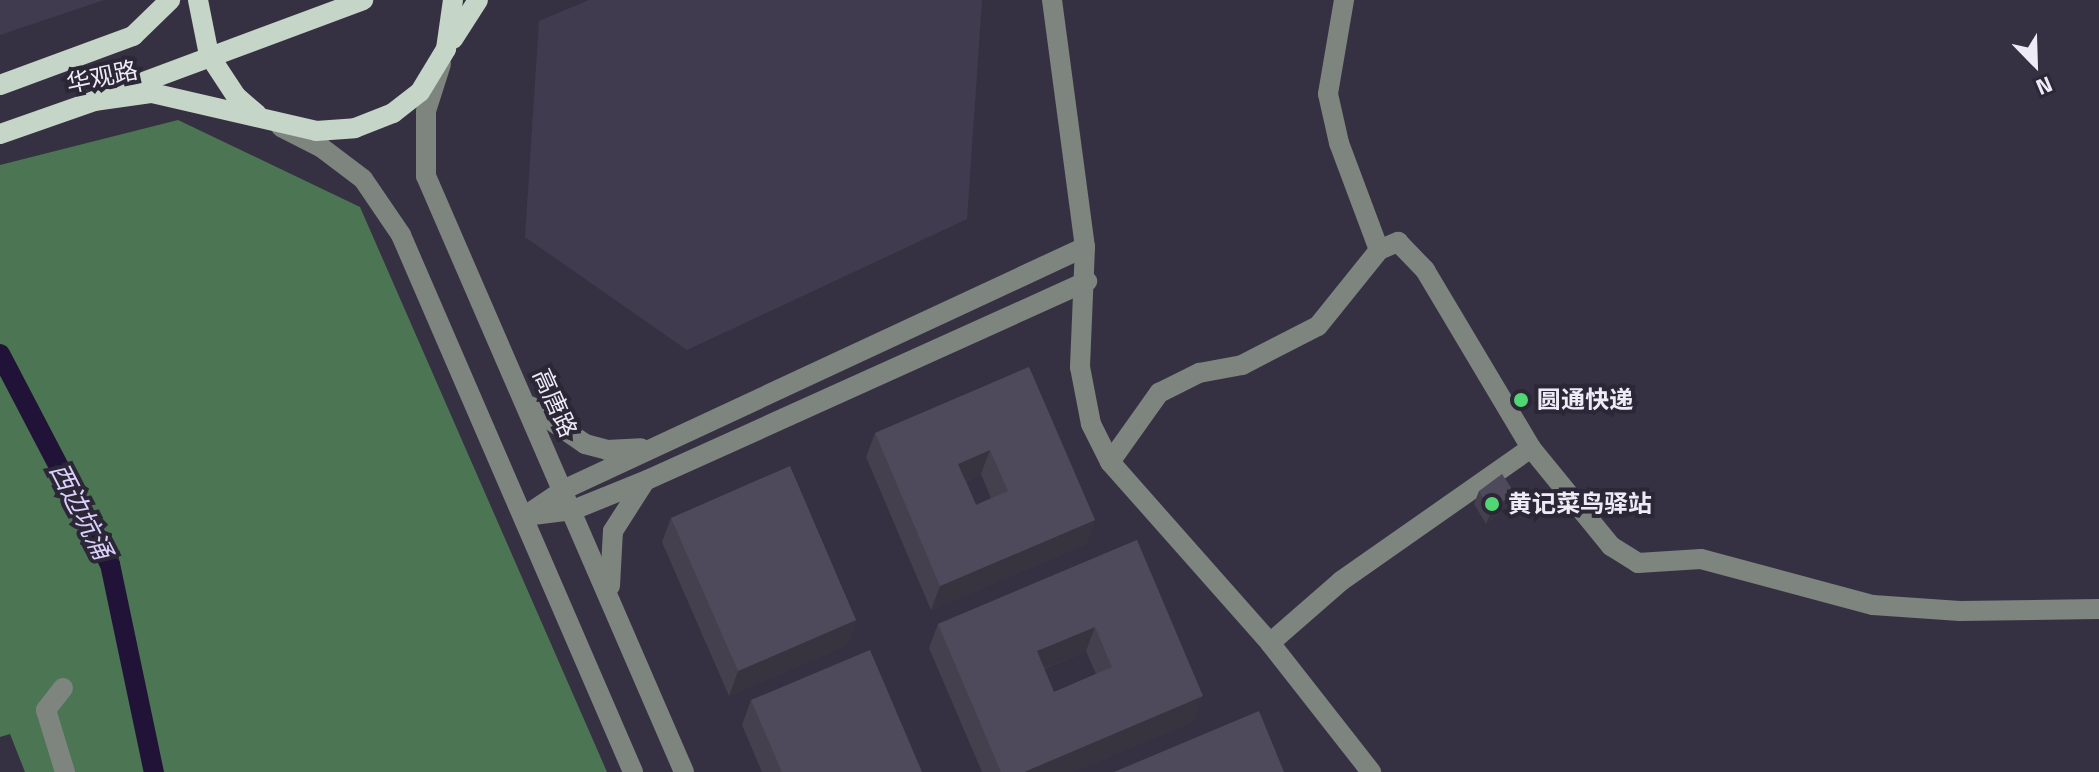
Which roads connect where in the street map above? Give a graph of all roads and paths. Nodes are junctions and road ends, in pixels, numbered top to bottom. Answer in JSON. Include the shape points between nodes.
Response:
{"nodes":[{"id":1,"x":170,"y":0,"type":"edge"},
{"id":2,"x":198,"y":0,"type":"edge"},
{"id":3,"x":363,"y":0,"type":"edge"},
{"id":4,"x":453,"y":0,"type":"edge"},
{"id":5,"x":478,"y":0,"type":"edge"},
{"id":6,"x":1052,"y":0,"type":"edge"},
{"id":7,"x":1344,"y":0,"type":"edge"},
{"id":8,"x":446,"y":49,"type":"junction"},
{"id":9,"x":209,"y":55,"type":"junction"},
{"id":10,"x":0,"y":85,"type":"edge"},
{"id":11,"x":94,"y":101,"type":"junction"},
{"id":12,"x":263,"y":119,"type":"junction"},
{"id":13,"x":0,"y":134,"type":"edge"},
{"id":14,"x":1085,"y":247,"type":"junction"},
{"id":15,"x":1379,"y":250,"type":"junction"},
{"id":16,"x":1087,"y":281,"type":"junction"},
{"id":17,"x":528,"y":404,"type":"junction"},
{"id":18,"x":657,"y":446,"type":"junction"},
{"id":19,"x":1531,"y":448,"type":"junction"},
{"id":20,"x":1110,"y":462,"type":"junction"},
{"id":21,"x":647,"y":480,"type":"junction"},
{"id":22,"x":565,"y":489,"type":"junction"},
{"id":23,"x":573,"y":510,"type":"junction"},
{"id":24,"x":525,"y":516,"type":"junction"},
{"id":25,"x":610,"y":598,"type":"junction"},
{"id":26,"x":2099,"y":609,"type":"edge"},
{"id":27,"x":1270,"y":643,"type":"junction"},
{"id":28,"x":63,"y":688,"type":"dead end"},
{"id":29,"x":65,"y":772,"type":"edge"},
{"id":30,"x":633,"y":772,"type":"edge"},
{"id":31,"x":684,"y":772,"type":"edge"},
{"id":32,"x":1371,"y":772,"type":"edge"}],
"edges":[{"from":1,"to":10,"type":"main road","name":"华观路","via":[[133,36]]},
{"from":2,"to":9,"type":"main road"},
{"from":3,"to":9,"type":"main road"},
{"from":4,"to":8,"type":"main road"},
{"from":5,"to":8,"type":"main road"},
{"from":6,"to":14,"type":"street"},
{"from":7,"to":15,"type":"street","via":[[1328,94],[1339,143]]},
{"from":8,"to":12,"type":"main road","name":"华观路","via":[[420,92],[393,113],[355,128],[316,131]]},
{"from":8,"to":17,"type":"street","name":"高唐路","via":[[426,111],[426,176]]},
{"from":9,"to":11,"type":"main road"},
{"from":9,"to":12,"type":"main road","via":[[236,96]]},
{"from":11,"to":12,"type":"main road","name":"华观路","via":[[152,93]]},
{"from":11,"to":13,"type":"main road","name":"华观路"},
{"from":12,"to":24,"type":"street","via":[[343,162],[387,211]]},
{"from":14,"to":16,"type":"street"},
{"from":14,"to":18,"type":"street"},
{"from":15,"to":19,"type":"street","via":[[1398,242],[1425,270]]},
{"from":15,"to":20,"type":"street","via":[[1318,326],[1242,365],[1199,373],[1159,393]]},
{"from":16,"to":20,"type":"street","via":[[1080,367],[1091,424]]},
{"from":16,"to":21,"type":"street"},
{"from":17,"to":18,"type":"street","via":[[585,444],[607,450]]},
{"from":17,"to":22,"type":"street","name":"高唐路"},
{"from":18,"to":22,"type":"street"},
{"from":19,"to":26,"type":"street","via":[[1611,546],[1638,563],[1701,559],[1873,605],[1960,611]]},
{"from":19,"to":27,"type":"street","via":[[1341,581]]},
{"from":20,"to":27,"type":"street"},
{"from":21,"to":23,"type":"street"},
{"from":21,"to":25,"type":"street","via":[[613,531]]},
{"from":22,"to":23,"type":"street","name":"高唐路"},
{"from":22,"to":24,"type":"street"},
{"from":23,"to":24,"type":"street"},
{"from":23,"to":25,"type":"street","name":"高唐路"},
{"from":24,"to":30,"type":"street"},
{"from":25,"to":31,"type":"street","name":"高唐路"},
{"from":27,"to":32,"type":"street"},
{"from":28,"to":29,"type":"street","via":[[46,710]]}]}
